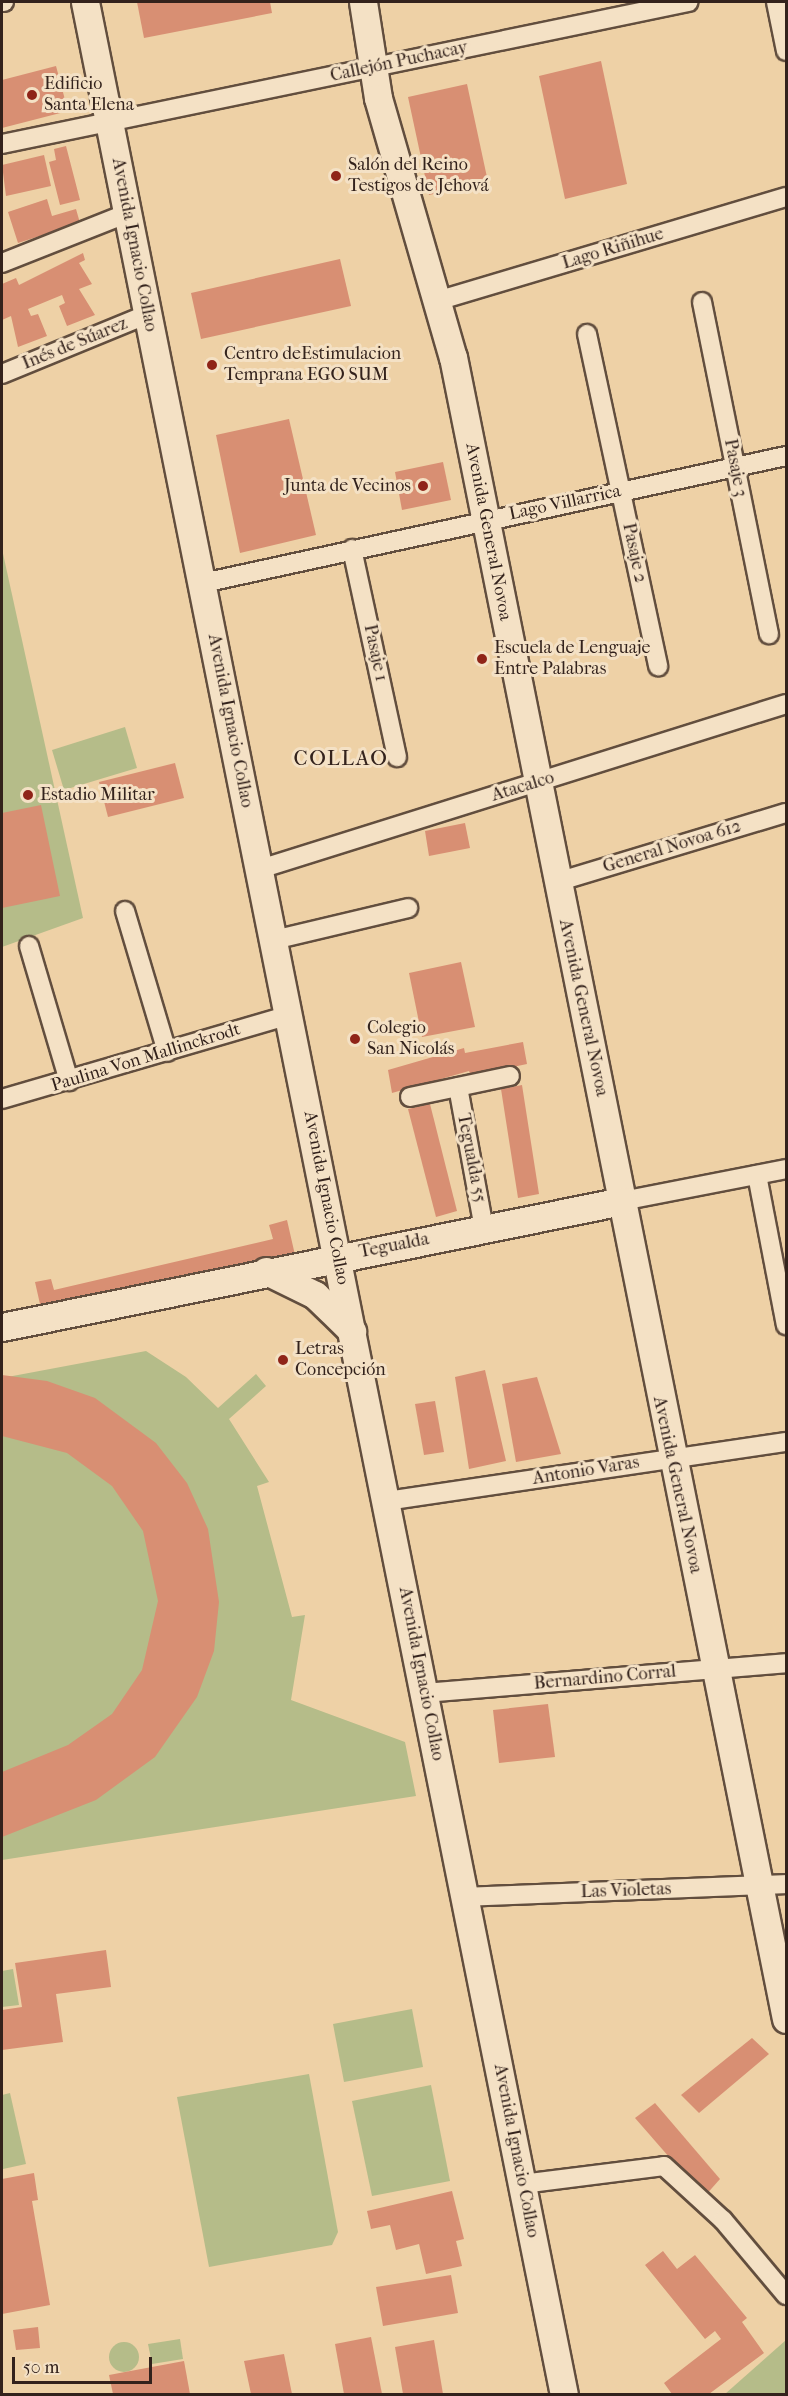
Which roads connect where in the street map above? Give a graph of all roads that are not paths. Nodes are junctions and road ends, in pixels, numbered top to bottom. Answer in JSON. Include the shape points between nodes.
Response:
{"nodes":[{"id":1,"x":85,"y":2,"type":"edge"},
{"id":2,"x":363,"y":2,"type":"edge"},
{"id":3,"x":688,"y":2,"type":"edge"},
{"id":4,"x":776,"y":2,"type":"edge"},
{"id":5,"x":786,"y":51,"type":"edge"},
{"id":6,"x":372,"y":67,"type":"junction"},
{"id":7,"x":110,"y":120,"type":"junction"},
{"id":8,"x":2,"y":144,"type":"edge"},
{"id":9,"x":786,"y":197,"type":"edge"},
{"id":10,"x":128,"y":213,"type":"junction"},
{"id":11,"x":2,"y":263,"type":"edge"},
{"id":12,"x":440,"y":300,"type":"junction"},
{"id":13,"x":702,"y":302,"type":"dead end"},
{"id":14,"x":148,"y":314,"type":"junction"},
{"id":15,"x":587,"y":334,"type":"dead end"},
{"id":16,"x":2,"y":374,"type":"edge"},
{"id":17,"x":786,"y":456,"type":"edge"},
{"id":18,"x":735,"y":467,"type":"junction"},
{"id":19,"x":621,"y":491,"type":"junction"},
{"id":20,"x":485,"y":519,"type":"junction"},
{"id":21,"x":352,"y":549,"type":"junction"},
{"id":22,"x":203,"y":583,"type":"junction"},
{"id":23,"x":769,"y":634,"type":"dead end"},
{"id":24,"x":658,"y":666,"type":"dead end"},
{"id":25,"x":786,"y":704,"type":"edge"},
{"id":26,"x":397,"y":757,"type":"dead end"},
{"id":27,"x":537,"y":783,"type":"junction"},
{"id":28,"x":786,"y":813,"type":"edge"},
{"id":29,"x":260,"y":869,"type":"junction"},
{"id":30,"x":557,"y":882,"type":"junction"},
{"id":31,"x":408,"y":908,"type":"dead end"},
{"id":32,"x":125,"y":911,"type":"dead end"},
{"id":33,"x":274,"y":940,"type":"junction"},
{"id":34,"x":29,"y":946,"type":"dead end"},
{"id":35,"x":289,"y":1015,"type":"junction"},
{"id":36,"x":167,"y":1052,"type":"junction"},
{"id":37,"x":510,"y":1076,"type":"dead end"},
{"id":38,"x":69,"y":1081,"type":"junction"},
{"id":39,"x":458,"y":1087,"type":"junction"},
{"id":40,"x":410,"y":1097,"type":"dead end"},
{"id":41,"x":2,"y":1100,"type":"edge"},
{"id":42,"x":786,"y":1169,"type":"edge"},
{"id":43,"x":757,"y":1175,"type":"junction"},
{"id":44,"x":622,"y":1201,"type":"junction"},
{"id":45,"x":484,"y":1228,"type":"junction"},
{"id":46,"x":338,"y":1257,"type":"junction"},
{"id":47,"x":266,"y":1271,"type":"junction"},
{"id":48,"x":786,"y":1325,"type":"edge"},
{"id":49,"x":2,"y":1327,"type":"edge"},
{"id":50,"x":353,"y":1332,"type":"junction"},
{"id":51,"x":786,"y":1442,"type":"edge"},
{"id":52,"x":671,"y":1458,"type":"junction"},
{"id":53,"x":386,"y":1501,"type":"junction"},
{"id":54,"x":786,"y":1664,"type":"edge"},
{"id":55,"x":716,"y":1669,"type":"junction"},
{"id":56,"x":424,"y":1693,"type":"junction"},
{"id":57,"x":773,"y":1884,"type":"edge"},
{"id":58,"x":465,"y":1897,"type":"junction"},
{"id":59,"x":786,"y":2019,"type":"edge"},
{"id":60,"x":522,"y":2184,"type":"junction"},
{"id":61,"x":779,"y":2276,"type":"edge"},
{"id":62,"x":786,"y":2295,"type":"edge"},
{"id":63,"x":564,"y":2394,"type":"edge"}],
"edges":[{"from":1,"to":7,"type":"main road","name":"Avenida Ignacio Collao"},
{"from":2,"to":6,"type":"main road","name":"Avenida General Novoa"},
{"from":3,"to":6,"type":"street","name":"Callejón Puchacay"},
{"from":4,"to":5,"type":"street"},
{"from":6,"to":7,"type":"street","name":"Callejón Puchacay"},
{"from":6,"to":12,"type":"main road","name":"Avenida General Novoa"},
{"from":7,"to":8,"type":"street","name":"Callejón Puchacay"},
{"from":7,"to":10,"type":"main road","name":"Avenida Ignacio Collao"},
{"from":9,"to":12,"type":"street","name":"Lago Riñihue"},
{"from":10,"to":11,"type":"street"},
{"from":10,"to":14,"type":"main road","name":"Avenida Ignacio Collao"},
{"from":12,"to":20,"type":"main road","name":"Avenida General Novoa"},
{"from":13,"to":18,"type":"street","name":"Pasaje 3"},
{"from":14,"to":16,"type":"street","name":"Inés de Súarez"},
{"from":14,"to":22,"type":"main road","name":"Avenida Ignacio Collao"},
{"from":15,"to":19,"type":"street","name":"Pasaje 2"},
{"from":17,"to":18,"type":"street","name":"Lago Villarrica"},
{"from":18,"to":19,"type":"street","name":"Lago Villarrica"},
{"from":18,"to":23,"type":"street","name":"Pasaje 3"},
{"from":19,"to":20,"type":"street","name":"Lago Villarrica"},
{"from":19,"to":24,"type":"street","name":"Pasaje 2"},
{"from":20,"to":21,"type":"street","name":"Lago Villarrica"},
{"from":20,"to":27,"type":"main road","name":"Avenida General Novoa"},
{"from":21,"to":22,"type":"street","name":"Lago Villarrica"},
{"from":21,"to":26,"type":"street","name":"Pasaje 1"},
{"from":22,"to":29,"type":"main road","name":"Avenida Ignacio Collao"},
{"from":25,"to":27,"type":"street","name":"Atacalco"},
{"from":27,"to":29,"type":"street","name":"Atacalco"},
{"from":27,"to":30,"type":"main road","name":"Avenida General Novoa"},
{"from":28,"to":30,"type":"street","name":"General Novoa 612"},
{"from":29,"to":33,"type":"main road","name":"Avenida Ignacio Collao"},
{"from":30,"to":44,"type":"main road","name":"Avenida General Novoa"},
{"from":31,"to":33,"type":"street"},
{"from":32,"to":36,"type":"street"},
{"from":33,"to":35,"type":"main road","name":"Avenida Ignacio Collao"},
{"from":34,"to":38,"type":"street"},
{"from":35,"to":36,"type":"street","name":"Paulina Von Mallinckrodt"},
{"from":35,"to":46,"type":"main road","name":"Avenida Ignacio Collao"},
{"from":36,"to":38,"type":"street","name":"Paulina Von Mallinckrodt"},
{"from":37,"to":39,"type":"street"},
{"from":38,"to":41,"type":"street","name":"Paulina Von Mallinckrodt"},
{"from":39,"to":40,"type":"street"},
{"from":39,"to":45,"type":"street","name":"Tegualda 55"},
{"from":42,"to":43,"type":"street","name":"Tegualda"},
{"from":43,"to":44,"type":"street","name":"Tegualda"},
{"from":43,"to":48,"type":"street"},
{"from":44,"to":45,"type":"main road","name":"Tegualda"},
{"from":44,"to":52,"type":"main road","name":"Avenida General Novoa"},
{"from":45,"to":46,"type":"main road","name":"Tegualda"},
{"from":46,"to":47,"type":"main road","name":"Tegualda"},
{"from":46,"to":50,"type":"main road","name":"Avenida Ignacio Collao"},
{"from":47,"to":49,"type":"main road","name":"Tegualda"},
{"from":47,"to":50,"type":"main road","via":[[315,1295]]},
{"from":50,"to":53,"type":"main road","name":"Avenida Ignacio Collao"},
{"from":51,"to":52,"type":"street","name":"Antonio Varas"},
{"from":52,"to":53,"type":"street","name":"Antonio Varas"},
{"from":52,"to":55,"type":"main road","name":"Avenida General Novoa"},
{"from":53,"to":56,"type":"main road","name":"Avenida Ignacio Collao"},
{"from":54,"to":55,"type":"street","name":"Bernardino Corral"},
{"from":55,"to":56,"type":"street","name":"Bernardino Corral"},
{"from":55,"to":57,"type":"main road","name":"Avenida General Novoa"},
{"from":56,"to":58,"type":"main road","name":"Avenida Ignacio Collao"},
{"from":57,"to":58,"type":"street","name":"Las Violetas"},
{"from":57,"to":59,"type":"main road","name":"Avenida General Novoa"},
{"from":58,"to":60,"type":"main road","name":"Avenida Ignacio Collao"},
{"from":60,"to":61,"type":"street","via":[[664,2166]]},
{"from":60,"to":63,"type":"main road","name":"Avenida Ignacio Collao"},
{"from":61,"to":62,"type":"street"}]}
